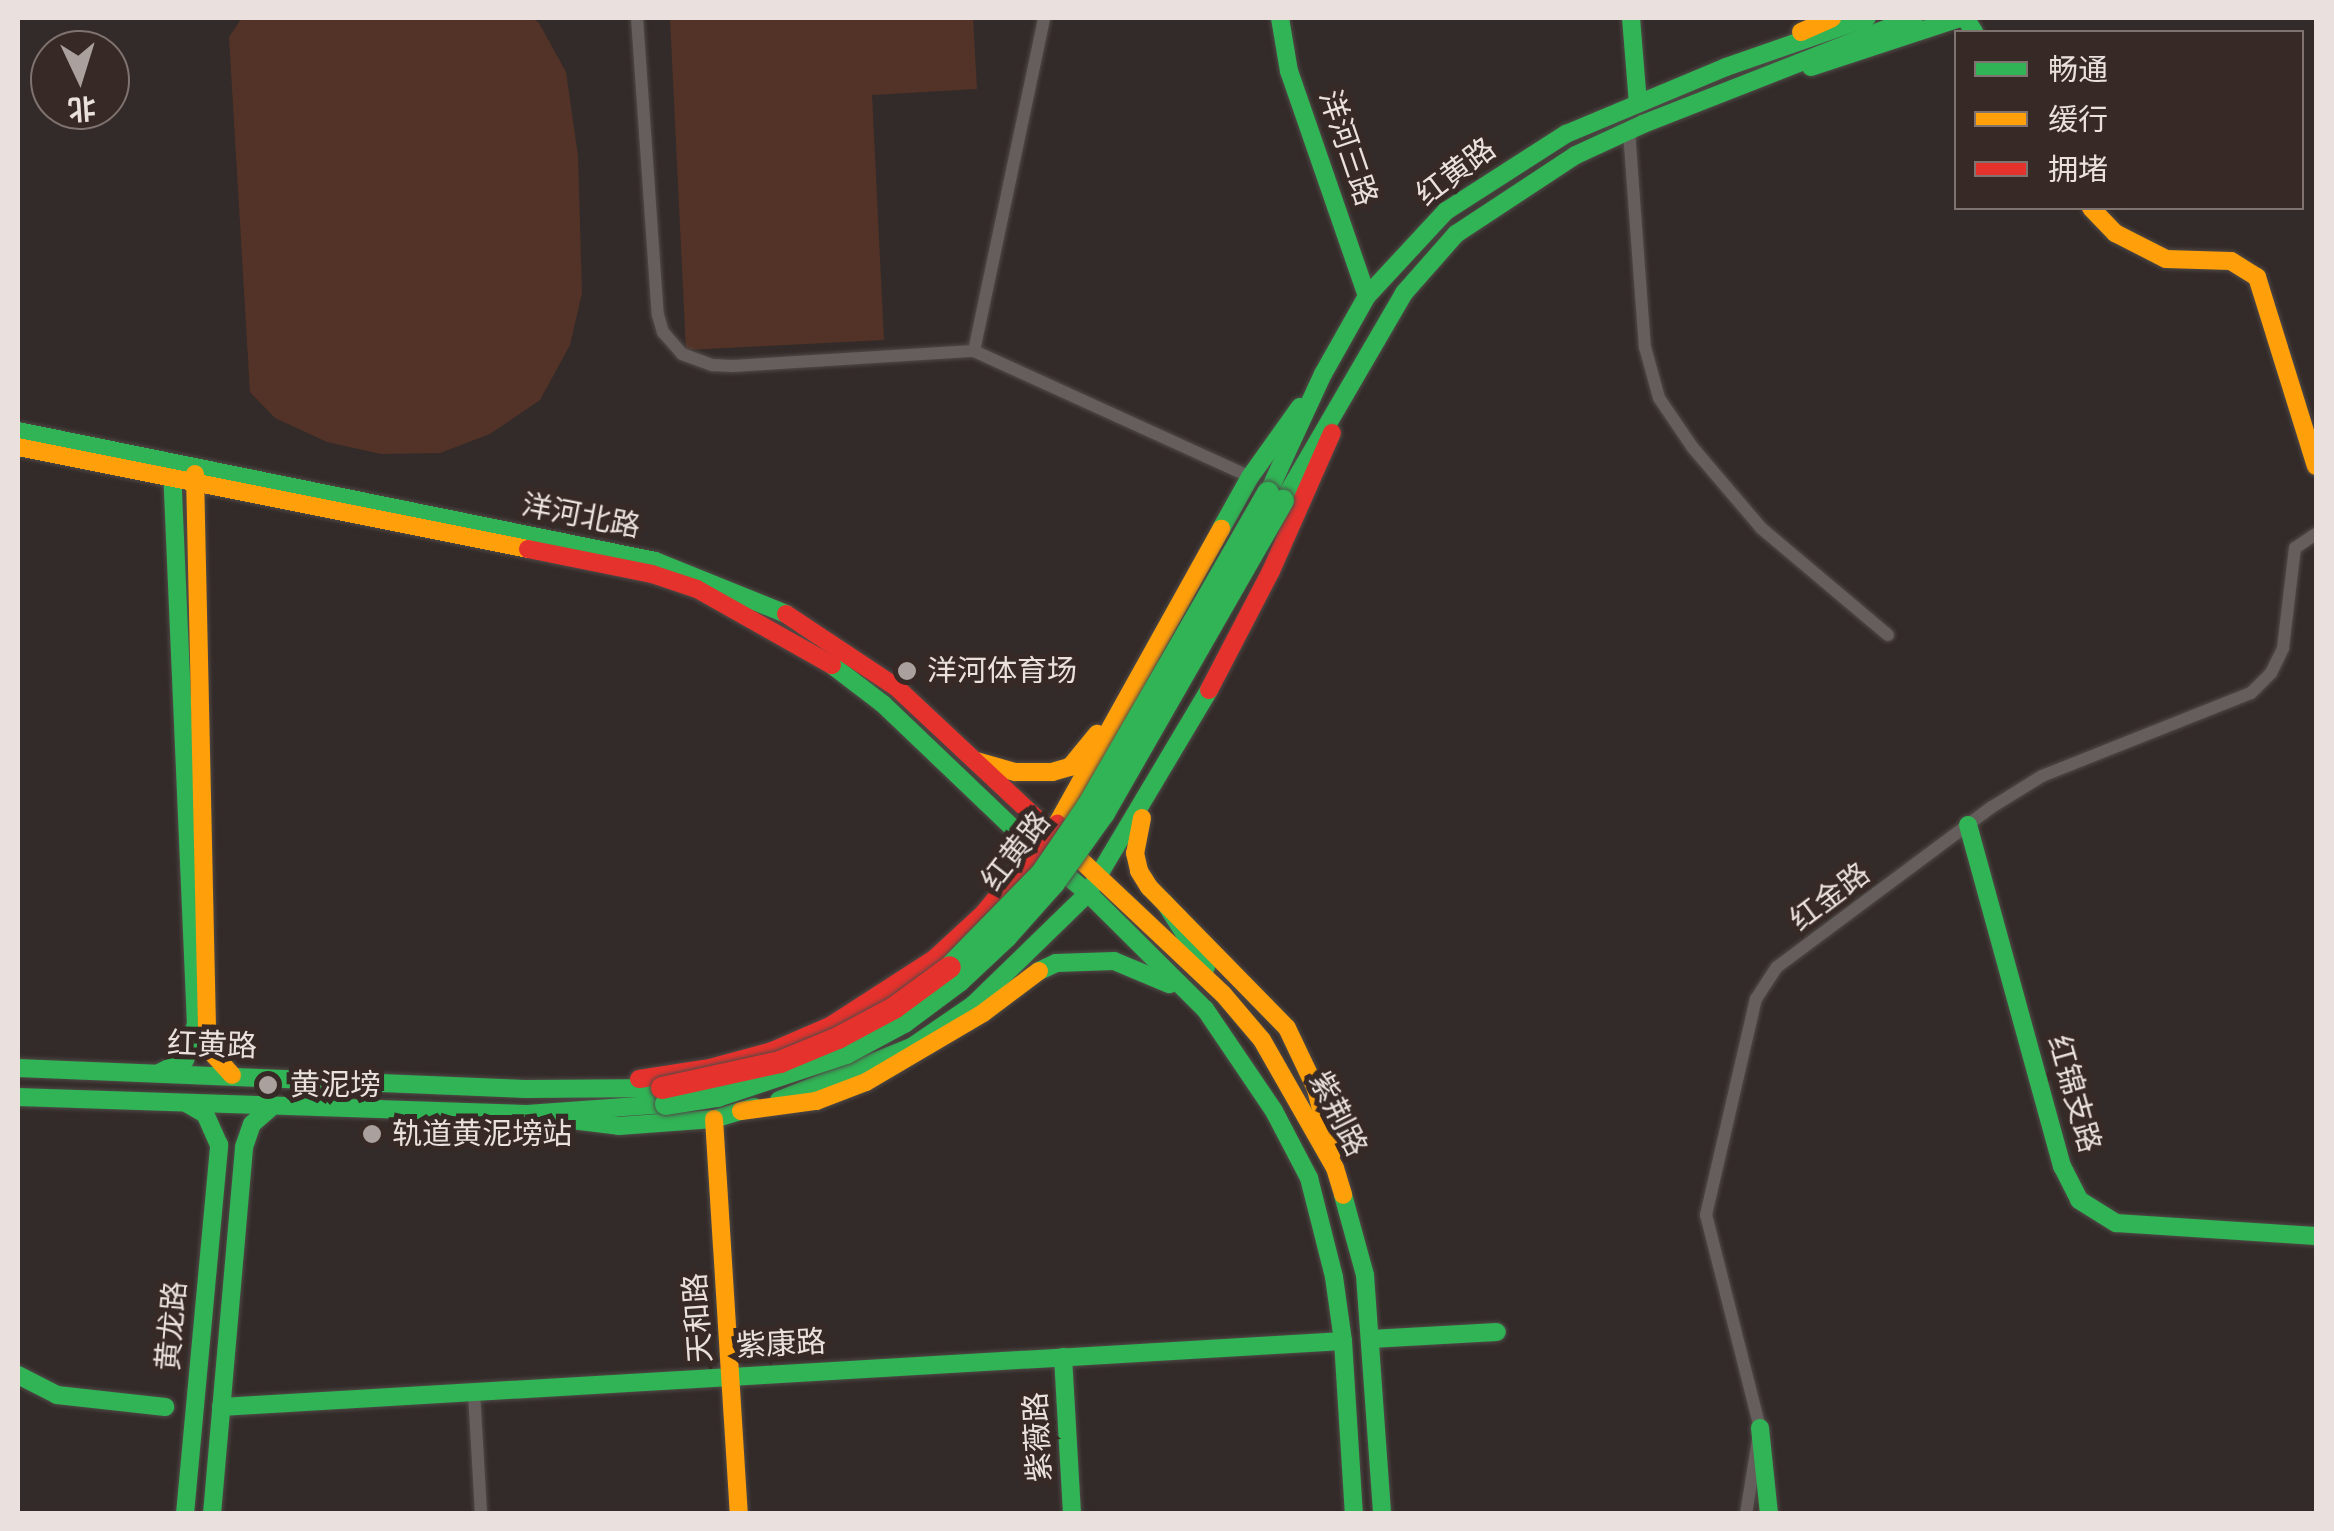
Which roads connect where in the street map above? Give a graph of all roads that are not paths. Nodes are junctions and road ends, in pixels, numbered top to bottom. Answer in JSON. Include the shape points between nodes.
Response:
{"nodes":[{"id":1,"x":637,"y":18,"type":"edge"},
{"id":2,"x":1044,"y":18,"type":"edge"},
{"id":3,"x":1280,"y":18,"type":"edge"},
{"id":4,"x":1630,"y":18,"type":"edge"},
{"id":5,"x":1867,"y":18,"type":"edge"},
{"id":6,"x":1914,"y":18,"type":"edge"},
{"id":7,"x":1962,"y":18,"type":"edge"},
{"id":8,"x":1830,"y":34,"type":"edge"},
{"id":9,"x":1730,"y":77,"type":"junction"},
{"id":10,"x":1638,"y":103,"type":"junction"},
{"id":11,"x":1628,"y":131,"type":"junction"},
{"id":12,"x":2093,"y":210,"type":"edge"},
{"id":13,"x":1367,"y":296,"type":"junction"},
{"id":14,"x":974,"y":351,"type":"junction"},
{"id":15,"x":1353,"y":377,"type":"junction"},
{"id":16,"x":18,"y":430,"type":"edge"},
{"id":17,"x":18,"y":447,"type":"edge"},
{"id":18,"x":2316,"y":466,"type":"edge"},
{"id":19,"x":184,"y":474,"type":"junction"},
{"id":20,"x":1267,"y":490,"type":"junction"},
{"id":21,"x":2316,"y":534,"type":"edge"},
{"id":22,"x":1888,"y":635,"type":"dead end"},
{"id":23,"x":1163,"y":640,"type":"junction"},
{"id":24,"x":972,"y":760,"type":"junction"},
{"id":25,"x":1146,"y":800,"type":"junction"},
{"id":26,"x":1968,"y":825,"type":"junction"},
{"id":27,"x":1045,"y":843,"type":"junction"},
{"id":28,"x":1094,"y":885,"type":"junction"},
{"id":29,"x":1165,"y":903,"type":"junction"},
{"id":30,"x":1214,"y":1001,"type":"junction"},
{"id":31,"x":18,"y":1068,"type":"edge"},
{"id":32,"x":158,"y":1074,"type":"junction"},
{"id":33,"x":232,"y":1075,"type":"junction"},
{"id":34,"x":526,"y":1089,"type":"junction"},
{"id":35,"x":664,"y":1096,"type":"junction"},
{"id":36,"x":18,"y":1097,"type":"edge"},
{"id":37,"x":188,"y":1104,"type":"junction"},
{"id":38,"x":269,"y":1109,"type":"junction"},
{"id":39,"x":741,"y":1111,"type":"junction"},
{"id":40,"x":528,"y":1114,"type":"junction"},
{"id":41,"x":714,"y":1119,"type":"junction"},
{"id":42,"x":219,"y":1145,"type":"junction"},
{"id":43,"x":244,"y":1147,"type":"junction"},
{"id":44,"x":1335,"y":1168,"type":"junction"},
{"id":45,"x":2316,"y":1236,"type":"edge"},
{"id":46,"x":1496,"y":1332,"type":"dead end"},
{"id":47,"x":1371,"y":1339,"type":"junction"},
{"id":48,"x":1344,"y":1341,"type":"junction"},
{"id":49,"x":1063,"y":1357,"type":"junction"},
{"id":50,"x":18,"y":1375,"type":"edge"},
{"id":51,"x":732,"y":1376,"type":"junction"},
{"id":52,"x":196,"y":1384,"type":"junction"},
{"id":53,"x":474,"y":1392,"type":"junction"},
{"id":54,"x":166,"y":1407,"type":"junction"},
{"id":55,"x":221,"y":1407,"type":"junction"},
{"id":56,"x":1760,"y":1428,"type":"junction"},
{"id":57,"x":192,"y":1432,"type":"junction"},
{"id":58,"x":185,"y":1514,"type":"edge"},
{"id":59,"x":212,"y":1514,"type":"edge"},
{"id":60,"x":481,"y":1514,"type":"edge"},
{"id":61,"x":739,"y":1514,"type":"edge"},
{"id":62,"x":1072,"y":1514,"type":"edge"},
{"id":63,"x":1354,"y":1514,"type":"edge"},
{"id":64,"x":1382,"y":1514,"type":"edge"},
{"id":65,"x":1746,"y":1514,"type":"edge"},
{"id":66,"x":1768,"y":1514,"type":"edge"}],
"edges":[{"from":1,"to":14,"type":"street","via":[[658,316],[672,345],[694,360],[732,366]]},
{"from":2,"to":14,"type":"street"},
{"from":3,"to":13,"type":"main road","name":"洋河三路","via":[[1290,71]]},
{"from":4,"to":10,"type":"main road"},
{"from":5,"to":8,"type":"main road"},
{"from":6,"to":8,"type":"main road"},
{"from":7,"to":9,"type":"main road","via":[[1841,60]]},
{"from":8,"to":9,"type":"main road"},
{"from":9,"to":10,"type":"main road","name":"红黄路"},
{"from":9,"to":11,"type":"main road","name":"红黄路"},
{"from":10,"to":13,"type":"main road","name":"红黄路","via":[[1566,134],[1446,210]]},
{"from":11,"to":15,"type":"main road","name":"红黄路","via":[[1509,196],[1456,234],[1404,293]]},
{"from":11,"to":22,"type":"street","via":[[1645,346],[1659,398],[1761,528]]},
{"from":12,"to":18,"type":"main road","via":[[2115,233],[2166,260],[2230,261],[2256,277]]},
{"from":13,"to":20,"type":"main road","name":"红黄路"},
{"from":14,"to":20,"type":"street"},
{"from":15,"to":20,"type":"main road","name":"红黄路"},
{"from":15,"to":25,"type":"main road","via":[[1272,570]]},
{"from":16,"to":19,"type":"main road","name":"洋河北路"},
{"from":17,"to":19,"type":"main road","name":"洋河北路"},
{"from":19,"to":24,"type":"main road","name":"洋河北路","via":[[656,562],[700,576],[795,618],[843,648],[896,687]]},
{"from":19,"to":27,"type":"main road","name":"洋河北路","via":[[696,589],[836,667]]},
{"from":19,"to":32,"type":"main road","via":[[196,1025],[185,1060]]},
{"from":19,"to":33,"type":"main road","via":[[207,1027],[214,1055]]},
{"from":20,"to":23,"type":"main road"},
{"from":20,"to":35,"type":"main road","name":"红黄路","bridge":true,"via":[[1089,804],[1042,874],[994,926],[907,998],[838,1038]]},
{"from":21,"to":26,"type":"street","name":"红金路","via":[[2295,548],[2283,648],[2251,693],[2042,776]]},
{"from":23,"to":24,"type":"main road","via":[[1070,766],[1031,774]]},
{"from":23,"to":27,"type":"main road"},
{"from":24,"to":27,"type":"main road","name":"洋河北路"},
{"from":25,"to":28,"type":"main road"},
{"from":25,"to":29,"type":"main road","via":[[1135,853],[1139,871]]},
{"from":26,"to":45,"type":"main road","name":"红锦支路","via":[[2062,1166],[2079,1200],[2116,1223]]},
{"from":26,"to":56,"type":"street","name":"红金路","via":[[1777,967],[1756,998],[1706,1215]]},
{"from":27,"to":28,"type":"main road","name":"紫荆路"},
{"from":27,"to":34,"type":"main road","via":[[934,958],[830,1026],[710,1068]]},
{"from":28,"to":30,"type":"main road","name":"紫荆路"},
{"from":28,"to":39,"type":"main road","via":[[974,1004],[913,1046]]},
{"from":29,"to":30,"type":"main road"},
{"from":29,"to":44,"type":"main road","via":[[1287,1028],[1316,1089]]},
{"from":30,"to":39,"type":"main road","via":[[1137,966],[1056,962],[866,1082],[816,1101]]},
{"from":30,"to":44,"type":"main road","name":"紫荆路","via":[[1262,1040]]},
{"from":30,"to":48,"type":"main road","name":"紫荆路","via":[[1309,1178]]},
{"from":31,"to":32,"type":"main road","name":"红黄路"},
{"from":32,"to":33,"type":"main road","name":"红黄路"},
{"from":33,"to":34,"type":"main road","name":"红黄路"},
{"from":34,"to":35,"type":"main road","name":"红黄路"},
{"from":35,"to":40,"type":"main road","name":"红黄路"},
{"from":36,"to":37,"type":"main road","name":"红黄路"},
{"from":37,"to":38,"type":"main road","name":"红黄路"},
{"from":37,"to":42,"type":"main road","via":[[204,1114]]},
{"from":38,"to":40,"type":"main road","name":"红黄路"},
{"from":38,"to":43,"type":"main road","via":[[252,1124]]},
{"from":39,"to":41,"type":"main road"},
{"from":40,"to":41,"type":"main road","via":[[619,1126]]},
{"from":41,"to":51,"type":"main road","name":"天和路"},
{"from":42,"to":43,"type":"main road","via":[[232,1133]]},
{"from":42,"to":52,"type":"main road","name":"黄龙路"},
{"from":43,"to":55,"type":"main road","name":"黄龙路"},
{"from":44,"to":47,"type":"main road","name":"紫荆路","via":[[1365,1275]]},
{"from":46,"to":47,"type":"main road"},
{"from":47,"to":64,"type":"main road","name":"紫荆路"},
{"from":48,"to":49,"type":"main road","name":"紫康路"},
{"from":48,"to":63,"type":"main road","name":"紫荆路"},
{"from":49,"to":51,"type":"main road","name":"紫康路"},
{"from":49,"to":62,"type":"main road","name":"紫薇路"},
{"from":50,"to":54,"type":"main road","via":[[57,1395]]},
{"from":51,"to":53,"type":"main road","name":"紫康路"},
{"from":51,"to":61,"type":"main road","name":"天和路"},
{"from":52,"to":54,"type":"main road"},
{"from":52,"to":57,"type":"main road","name":"黄龙路"},
{"from":53,"to":55,"type":"main road","name":"紫康路"},
{"from":53,"to":60,"type":"street"},
{"from":54,"to":57,"type":"main road"},
{"from":55,"to":59,"type":"main road","name":"黄龙路"},
{"from":56,"to":65,"type":"street","name":"红金路"},
{"from":56,"to":66,"type":"main road"},
{"from":57,"to":58,"type":"main road","name":"黄龙路"}]}
